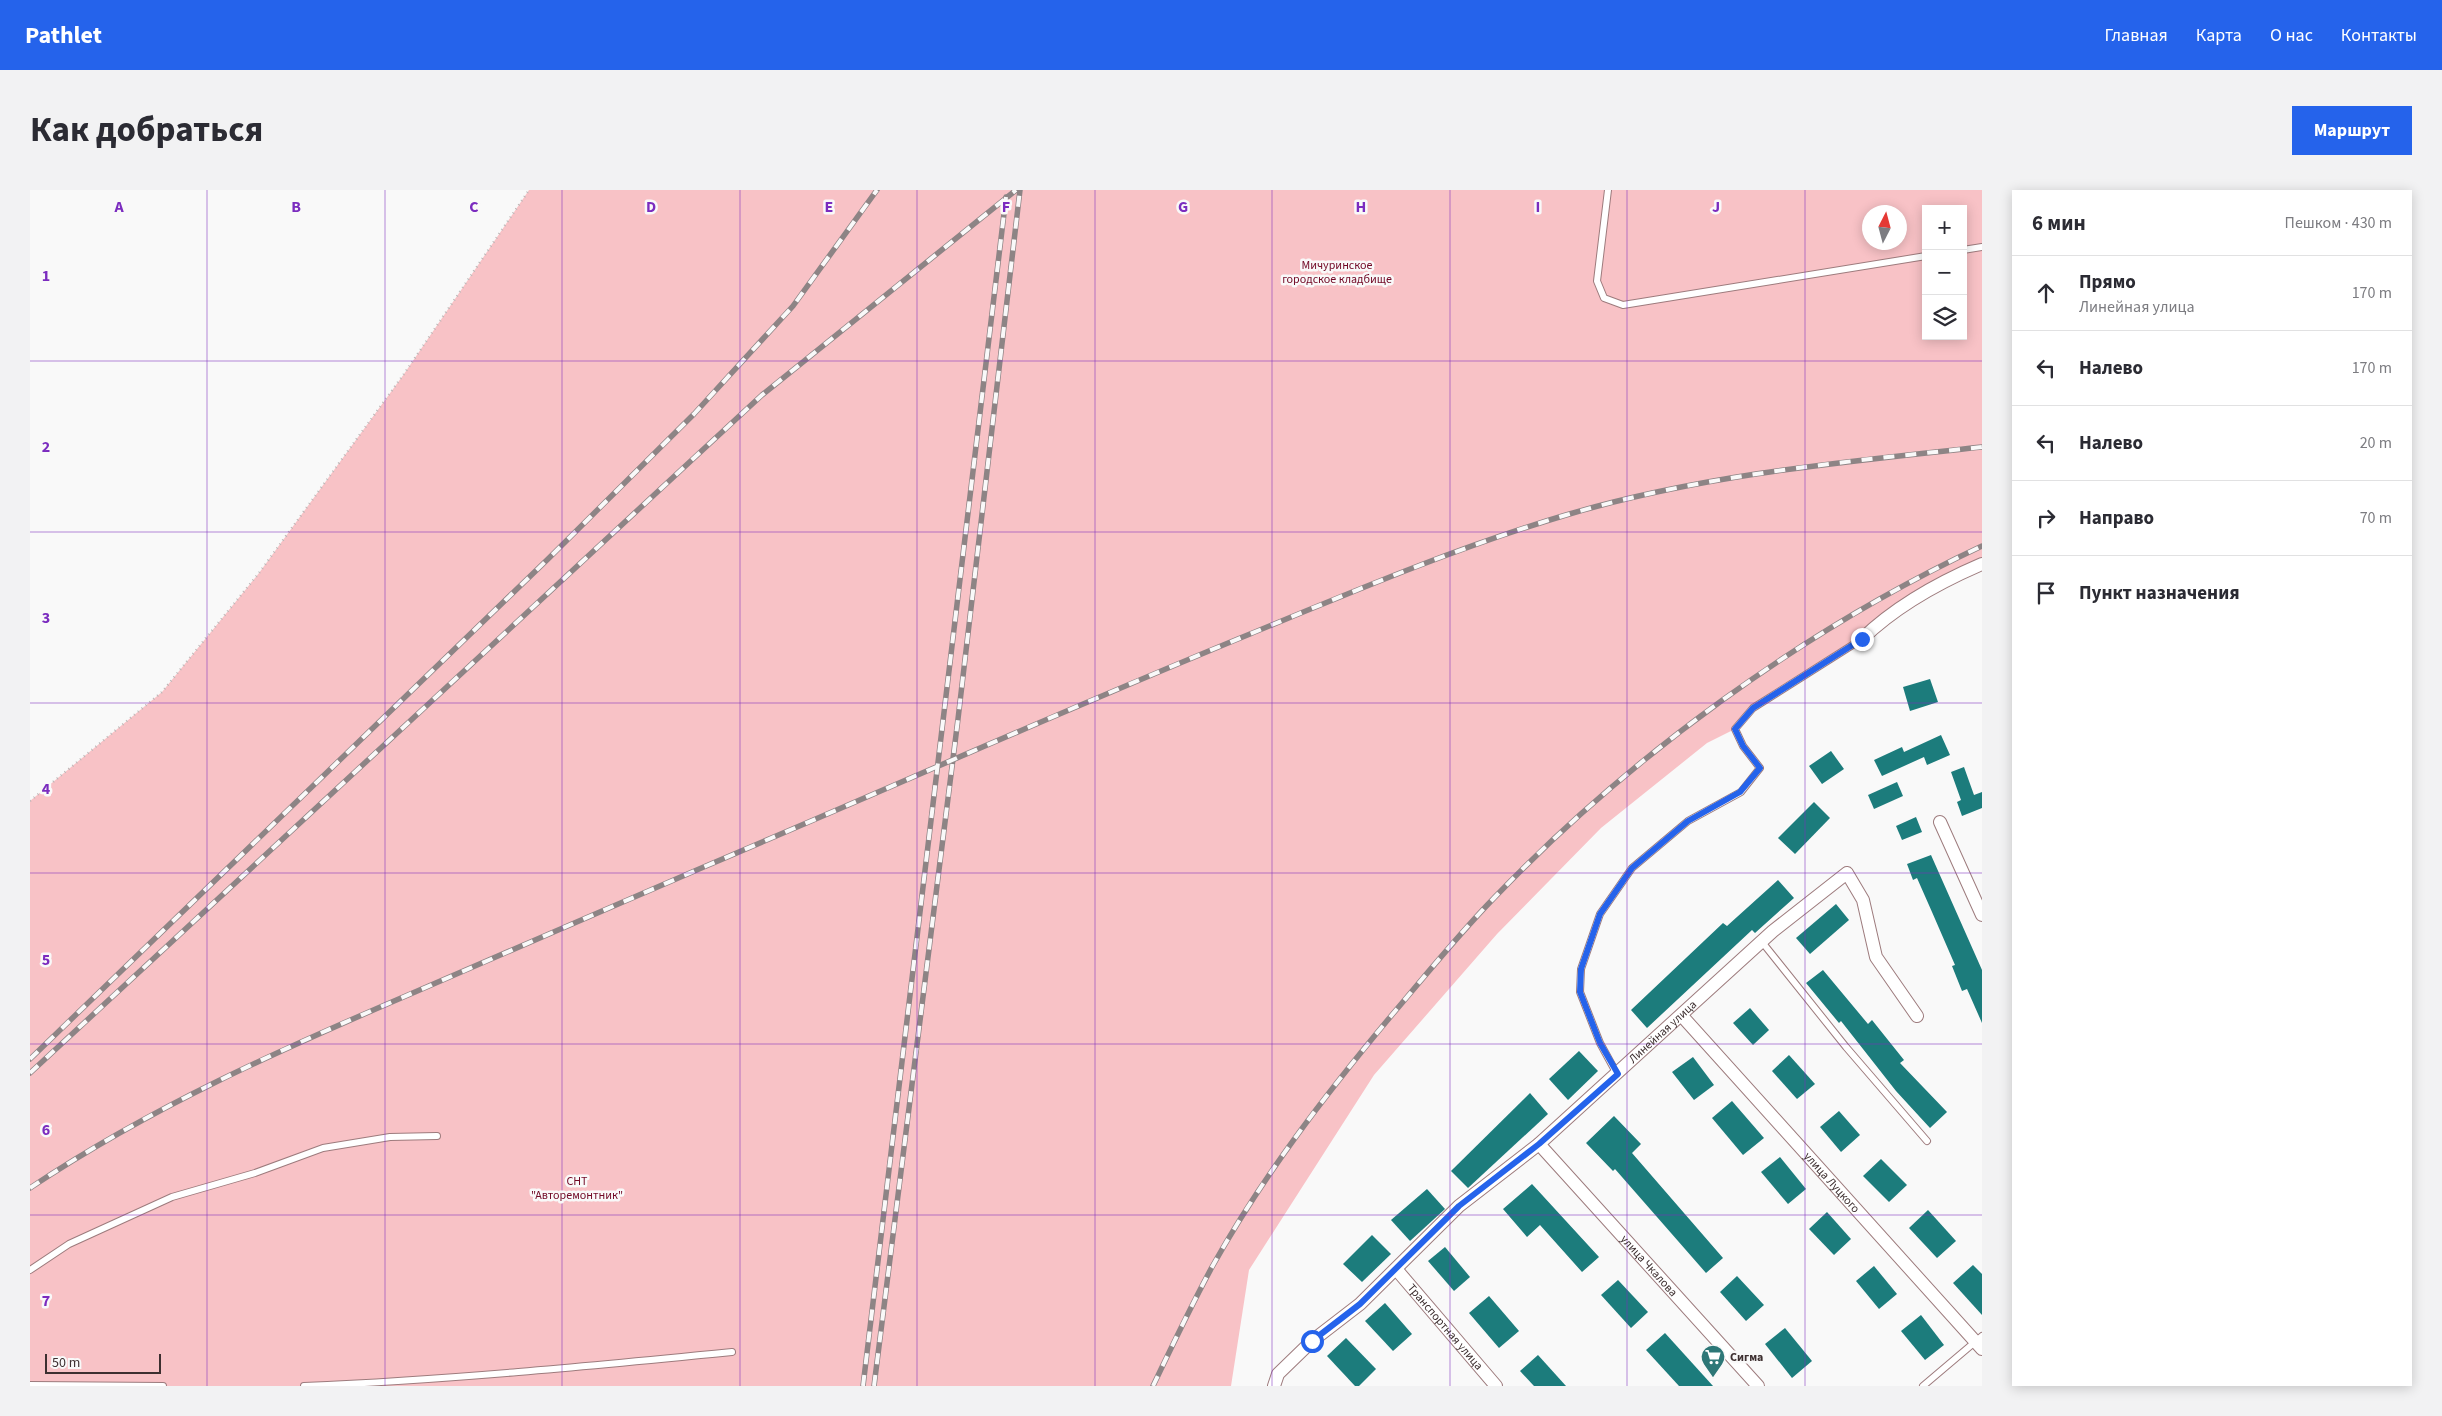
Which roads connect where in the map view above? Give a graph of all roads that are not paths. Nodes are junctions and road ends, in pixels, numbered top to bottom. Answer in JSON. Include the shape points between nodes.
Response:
{"nodes":[{"id":1,"x":1608,"y":190,"type":"edge"},
{"id":2,"x":1982,"y":247,"type":"edge"},
{"id":3,"x":1967,"y":249,"type":"edge"},
{"id":4,"x":1922,"y":257,"type":"edge"},
{"id":5,"x":1982,"y":564,"type":"edge"},
{"id":6,"x":1862,"y":639,"type":"joint"},
{"id":7,"x":1940,"y":822,"type":"dead end"},
{"id":8,"x":1982,"y":915,"type":"edge"},
{"id":9,"x":1762,"y":942,"type":"junction"},
{"id":10,"x":1682,"y":1016,"type":"junction"},
{"id":11,"x":1917,"y":1016,"type":"dead end"},
{"id":12,"x":1618,"y":1074,"type":"junction"},
{"id":13,"x":438,"y":1136,"type":"dead end"},
{"id":14,"x":1928,"y":1142,"type":"dead end"},
{"id":15,"x":1539,"y":1144,"type":"junction"},
{"id":16,"x":1396,"y":1269,"type":"junction"},
{"id":17,"x":30,"y":1270,"type":"edge"},
{"id":18,"x":1980,"y":1342,"type":"edge"},
{"id":19,"x":732,"y":1352,"type":"dead end"},
{"id":20,"x":30,"y":1385,"type":"edge"},
{"id":21,"x":163,"y":1386,"type":"edge"},
{"id":22,"x":304,"y":1386,"type":"edge"},
{"id":23,"x":1274,"y":1386,"type":"edge"},
{"id":24,"x":1496,"y":1386,"type":"edge"},
{"id":25,"x":1758,"y":1386,"type":"edge"},
{"id":26,"x":1923,"y":1386,"type":"edge"}],
"edges":[{"from":1,"to":4,"type":"lane","via":[[1598,281],[1604,298],[1623,305]]},
{"from":2,"to":3,"type":"lane"},
{"from":5,"to":6,"type":"street","via":[[1879,622]]},
{"from":6,"to":12,"type":"lane","via":[[1753,708],[1735,729],[1760,768],[1740,792],[1688,821],[1632,868],[1600,914],[1581,969],[1580,992],[1600,1043]]},
{"from":7,"to":8,"type":"street"},
{"from":9,"to":10,"type":"street","name":"Линейная улица"},
{"from":9,"to":11,"type":"street","name":"Линейная улица","via":[[1846,873],[1863,900],[1876,957]]},
{"from":9,"to":14,"type":"lane","via":[[1846,1048]]},
{"from":10,"to":12,"type":"street","name":"Линейная улица"},
{"from":10,"to":18,"type":"street","name":"улица Луцкого"},
{"from":12,"to":15,"type":"street","name":"Линейная улица"},
{"from":13,"to":17,"type":"lane","via":[[390,1137],[323,1148],[255,1173],[172,1197],[69,1244]]},
{"from":15,"to":16,"type":"street","name":"Линейная улица","via":[[1459,1206]]},
{"from":15,"to":25,"type":"street","name":"улица Чкалова"},
{"from":16,"to":23,"type":"street","name":"Линейная улица","via":[[1360,1304],[1312,1341],[1278,1374]]},
{"from":16,"to":24,"type":"street","name":"Транспортная улица"},
{"from":18,"to":26,"type":"lane"},
{"from":19,"to":22,"type":"lane","via":[[537,1371]]},
{"from":20,"to":21,"type":"lane"}]}
